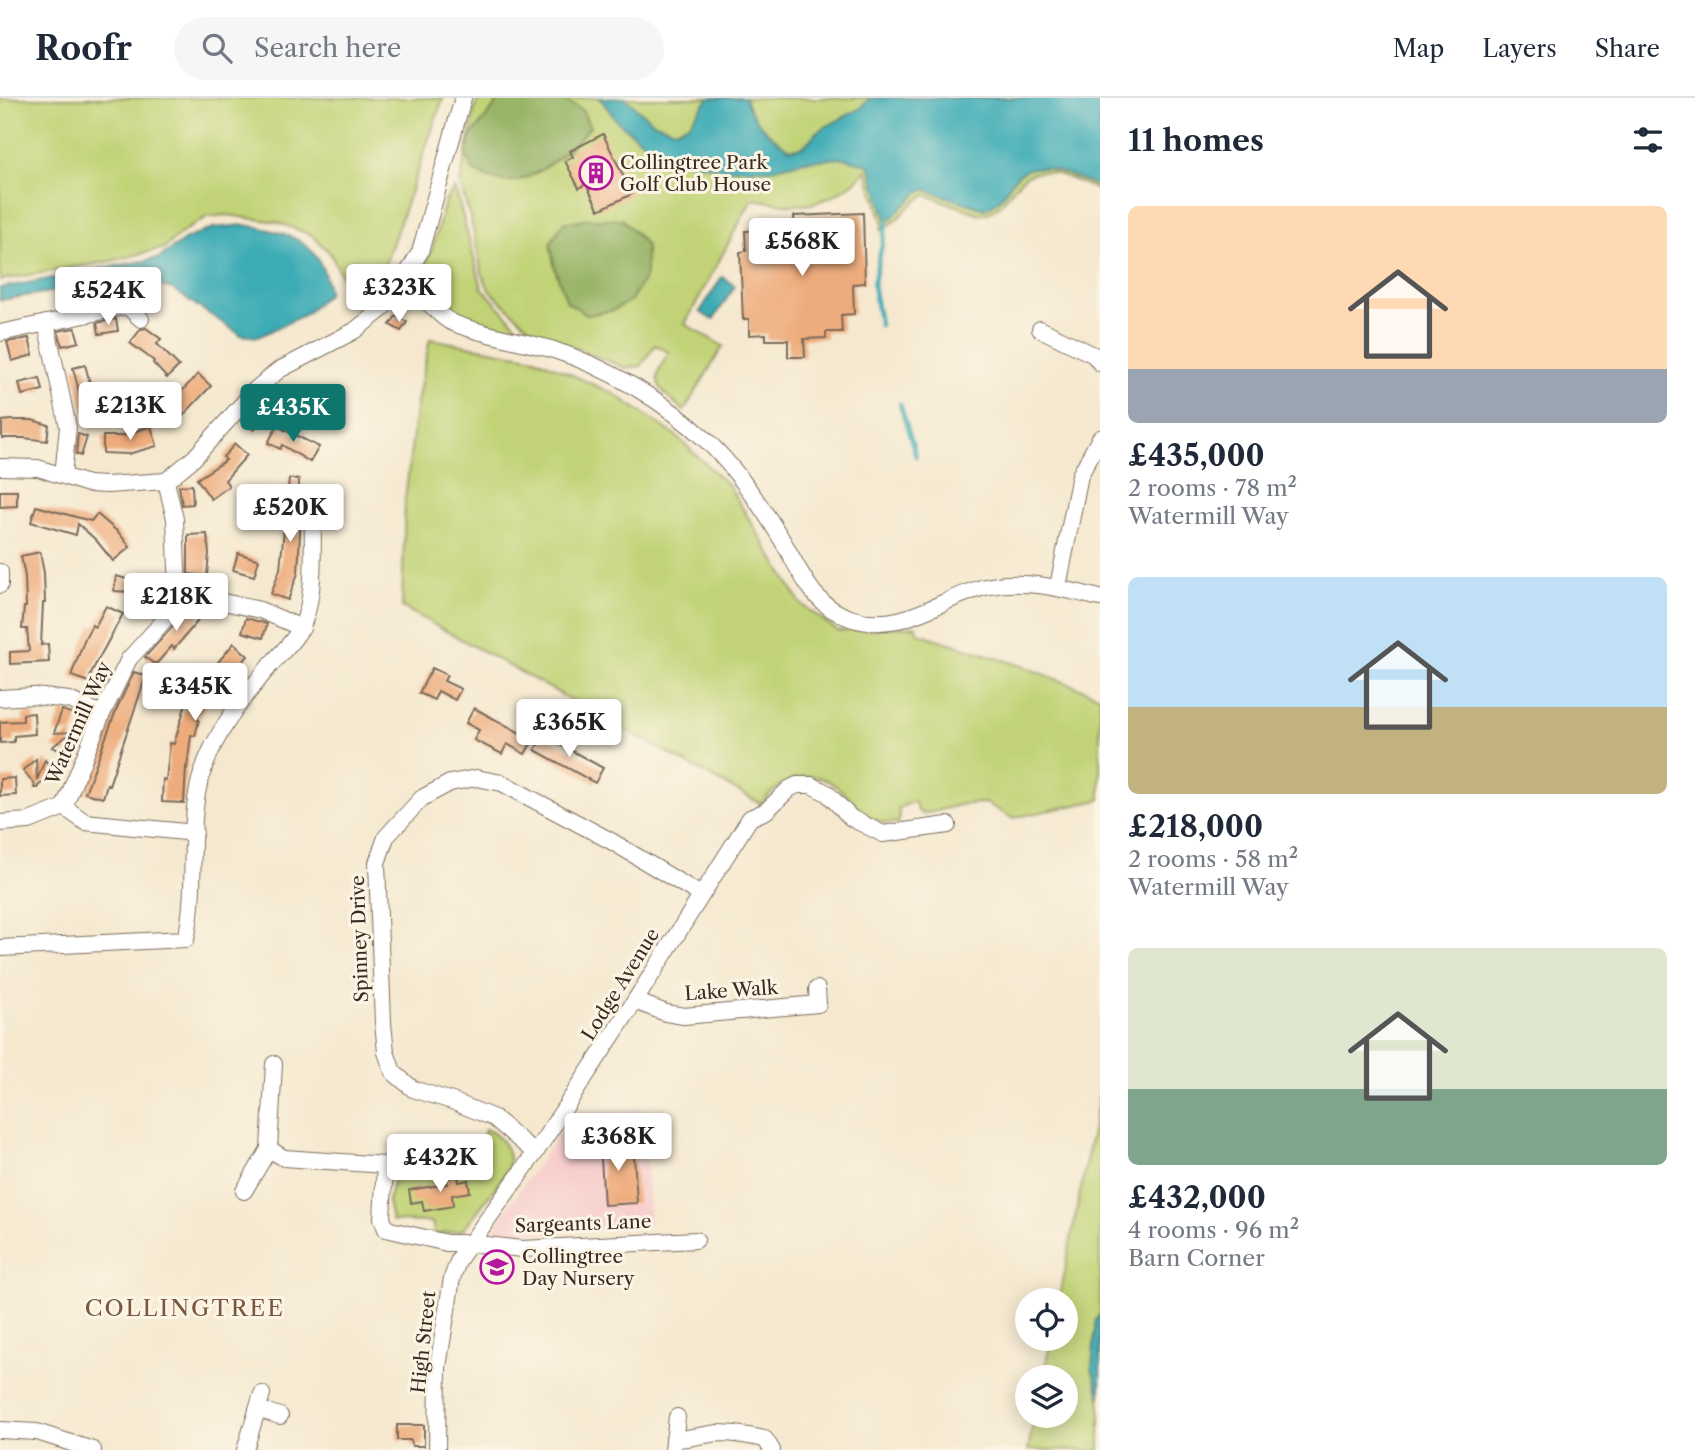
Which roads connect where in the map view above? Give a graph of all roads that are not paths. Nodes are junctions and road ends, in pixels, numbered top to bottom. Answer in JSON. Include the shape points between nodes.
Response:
{"nodes":[{"id":1,"x":463,"y":98,"type":"edge"},
{"id":2,"x":401,"y":284,"type":"junction"},
{"id":3,"x":141,"y":319,"type":"dead end"},
{"id":4,"x":46,"y":323,"type":"junction"},
{"id":5,"x":1040,"y":329,"type":"dead end"},
{"id":6,"x":0,"y":333,"type":"edge"},
{"id":7,"x":1100,"y":363,"type":"edge"},
{"id":8,"x":1100,"y":438,"type":"edge"},
{"id":9,"x":0,"y":467,"type":"edge"},
{"id":10,"x":63,"y":475,"type":"junction"},
{"id":11,"x":166,"y":481,"type":"junction"},
{"id":12,"x":313,"y":515,"type":"dead end"},
{"id":13,"x":0,"y":572,"type":"edge"},
{"id":14,"x":0,"y":584,"type":"edge"},
{"id":15,"x":1058,"y":587,"type":"junction"},
{"id":16,"x":178,"y":592,"type":"junction"},
{"id":17,"x":1100,"y":598,"type":"edge"},
{"id":18,"x":302,"y":628,"type":"junction"},
{"id":19,"x":0,"y":697,"type":"edge"},
{"id":20,"x":102,"y":714,"type":"junction"},
{"id":21,"x":64,"y":807,"type":"junction"},
{"id":22,"x":0,"y":822,"type":"edge"},
{"id":23,"x":948,"y":825,"type":"dead end"},
{"id":24,"x":195,"y":833,"type":"junction"},
{"id":25,"x":701,"y":895,"type":"junction"},
{"id":26,"x":0,"y":948,"type":"edge"},
{"id":27,"x":817,"y":989,"type":"dead end"},
{"id":28,"x":635,"y":1001,"type":"junction"},
{"id":29,"x":274,"y":1064,"type":"dead end"},
{"id":30,"x":270,"y":1149,"type":"junction"},
{"id":31,"x":535,"y":1153,"type":"junction"},
{"id":32,"x":244,"y":1191,"type":"dead end"},
{"id":33,"x":696,"y":1240,"type":"dead end"},
{"id":34,"x":470,"y":1243,"type":"junction"},
{"id":35,"x":280,"y":1416,"type":"dead end"},
{"id":36,"x":677,"y":1417,"type":"dead end"},
{"id":37,"x":0,"y":1430,"type":"edge"},
{"id":38,"x":674,"y":1444,"type":"edge"},
{"id":39,"x":93,"y":1450,"type":"edge"},
{"id":40,"x":245,"y":1450,"type":"edge"},
{"id":41,"x":437,"y":1450,"type":"edge"},
{"id":42,"x":772,"y":1450,"type":"edge"}],
"edges":[{"from":1,"to":2,"type":"street","via":[[420,252]]},
{"from":2,"to":11,"type":"street","via":[[381,310],[354,331],[279,370],[255,390],[194,458]]},
{"from":2,"to":15,"type":"street","via":[[449,321],[584,362],[639,390],[682,420],[746,486],[811,592],[831,611],[857,620],[886,622],[920,615],[988,587],[1019,583]]},
{"from":3,"to":4,"type":"street","via":[[127,306]]},
{"from":4,"to":6,"type":"street"},
{"from":4,"to":10,"type":"street","via":[[68,428]]},
{"from":5,"to":7,"type":"street","via":[[1094,355]]},
{"from":8,"to":15,"type":"street","via":[[1080,475]]},
{"from":9,"to":10,"type":"street","via":[[38,468]]},
{"from":10,"to":11,"type":"street","via":[[88,484]]},
{"from":11,"to":16,"type":"street","name":"Watermill Way","via":[[175,519]]},
{"from":12,"to":18,"type":"street","via":[[310,606]]},
{"from":13,"to":14,"type":"street"},
{"from":15,"to":17,"type":"street"},
{"from":16,"to":18,"type":"street","via":[[260,610]]},
{"from":16,"to":20,"type":"street","name":"Watermill Way","via":[[170,614],[129,659]]},
{"from":18,"to":24,"type":"street","via":[[234,709],[211,751],[200,781]]},
{"from":19,"to":20,"type":"street","via":[[69,700]]},
{"from":20,"to":21,"type":"street","name":"Watermill Way"},
{"from":21,"to":22,"type":"street","name":"Watermill Way","via":[[29,821]]},
{"from":21,"to":24,"type":"street","via":[[85,822]]},
{"from":23,"to":25,"type":"street","name":"Lodge Avenue","via":[[883,834],[851,818],[827,793],[811,785],[797,785],[750,818]]},
{"from":24,"to":26,"type":"street","via":[[192,913],[186,939]]},
{"from":25,"to":28,"type":"street","name":"Lodge Avenue"},
{"from":25,"to":31,"type":"street","name":"Spinney Drive","via":[[502,783],[476,778],[450,783],[422,798],[386,837],[377,863],[383,1024],[393,1072],[412,1088],[494,1118]]},
{"from":27,"to":28,"type":"street","name":"Lake Walk","via":[[818,1004],[684,1016]]},
{"from":28,"to":31,"type":"street","name":"Lodge Avenue"},
{"from":29,"to":30,"type":"street"},
{"from":30,"to":32,"type":"street"},
{"from":30,"to":34,"type":"street","name":"Sargeants Lane","via":[[284,1158],[385,1166],[382,1218],[386,1229],[447,1243]]},
{"from":31,"to":34,"type":"street","name":"Lodge Avenue"},
{"from":33,"to":34,"type":"street","name":"Sargeants Lane","via":[[522,1249]]},
{"from":34,"to":41,"type":"street","name":"High Street","via":[[452,1278],[440,1355]]},
{"from":35,"to":40,"type":"street","via":[[260,1401]]},
{"from":36,"to":38,"type":"street"},
{"from":37,"to":39,"type":"street","via":[[37,1432]]},
{"from":38,"to":42,"type":"street","via":[[717,1433],[737,1434],[765,1439]]}]}
